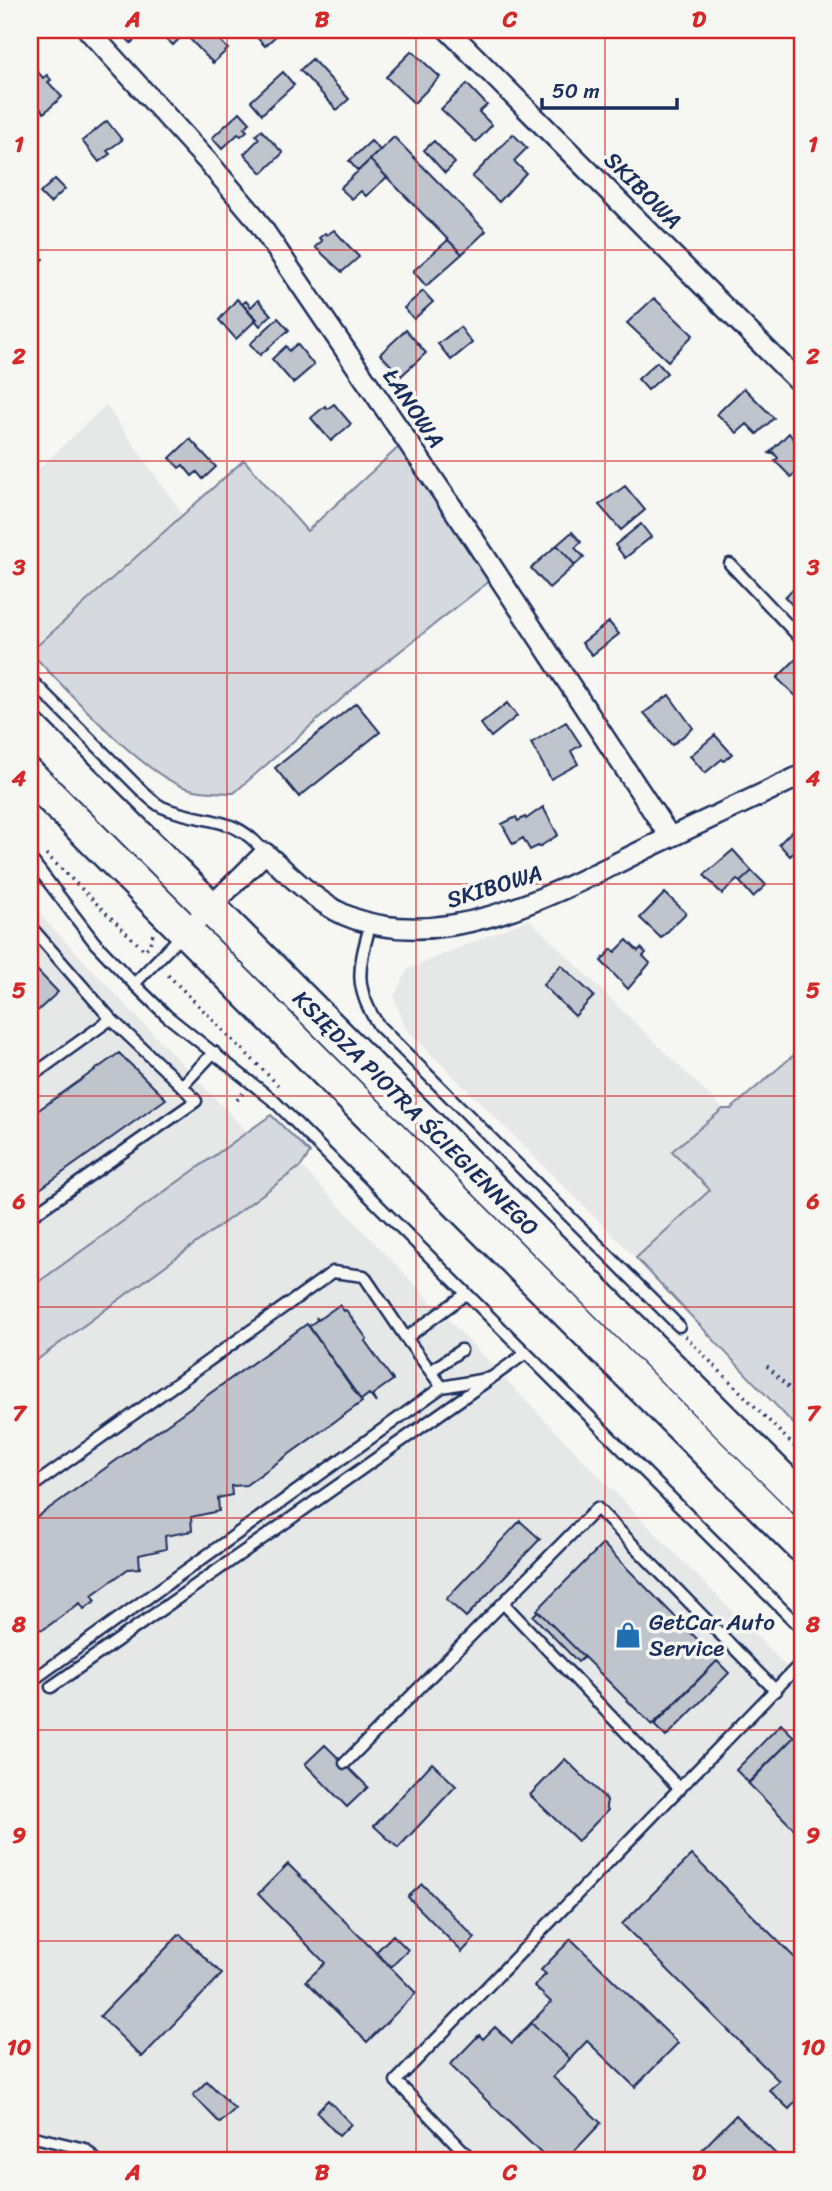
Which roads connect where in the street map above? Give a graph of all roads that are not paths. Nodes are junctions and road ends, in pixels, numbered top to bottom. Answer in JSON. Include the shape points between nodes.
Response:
{"nodes":[{"id":1,"x":88,"y":30,"type":"edge"},
{"id":2,"x":449,"y":30,"type":"edge"},
{"id":3,"x":802,"y":385,"type":"edge"},
{"id":4,"x":730,"y":564,"type":"dead end"},
{"id":5,"x":802,"y":640,"type":"edge"},
{"id":6,"x":30,"y":679,"type":"edge"},
{"id":7,"x":30,"y":728,"type":"edge"},
{"id":8,"x":802,"y":775,"type":"edge"},
{"id":9,"x":30,"y":776,"type":"edge"},
{"id":10,"x":670,"y":837,"type":"junction"},
{"id":11,"x":265,"y":853,"type":"junction"},
{"id":12,"x":30,"y":858,"type":"edge"},
{"id":13,"x":210,"y":908,"type":"junction"},
{"id":14,"x":371,"y":922,"type":"junction"},
{"id":15,"x":30,"y":926,"type":"edge"},
{"id":16,"x":186,"y":931,"type":"junction"},
{"id":17,"x":134,"y":984,"type":"junction"},
{"id":18,"x":111,"y":1019,"type":"junction"},
{"id":19,"x":214,"y":1052,"type":"junction"},
{"id":20,"x":30,"y":1077,"type":"edge"},
{"id":21,"x":182,"y":1086,"type":"junction"},
{"id":22,"x":30,"y":1217,"type":"edge"},
{"id":23,"x":467,"y":1294,"type":"junction"},
{"id":24,"x":679,"y":1326,"type":"road end"},
{"id":25,"x":405,"y":1338,"type":"junction"},
{"id":26,"x":461,"y":1350,"type":"dead end"},
{"id":27,"x":526,"y":1353,"type":"junction"},
{"id":28,"x":431,"y":1371,"type":"junction"},
{"id":29,"x":491,"y":1378,"type":"junction"},
{"id":30,"x":442,"y":1387,"type":"junction"},
{"id":31,"x":30,"y":1488,"type":"edge"},
{"id":32,"x":802,"y":1499,"type":"edge"},
{"id":33,"x":802,"y":1546,"type":"edge"},
{"id":34,"x":503,"y":1603,"type":"junction"},
{"id":35,"x":802,"y":1629,"type":"edge"},
{"id":36,"x":802,"y":1662,"type":"edge"},
{"id":37,"x":30,"y":1682,"type":"edge"},
{"id":38,"x":51,"y":1687,"type":"dead end"},
{"id":39,"x":776,"y":1691,"type":"junction"},
{"id":40,"x":345,"y":1763,"type":"dead end"},
{"id":41,"x":680,"y":1789,"type":"junction"},
{"id":42,"x":30,"y":2136,"type":"edge"},
{"id":43,"x":97,"y":2161,"type":"edge"},
{"id":44,"x":473,"y":2161,"type":"edge"}],
"edges":[{"from":1,"to":10,"type":"street","name":"ŁANOWA","via":[[254,216]]},
{"from":2,"to":3,"type":"street","name":"SKIBOWA"},
{"from":4,"to":5,"type":"lane"},
{"from":6,"to":11,"type":"lane","via":[[159,805],[232,825]]},
{"from":7,"to":13,"type":"main road","name":"KSIĘDZA PIOTRA ŚCIEGIENNEGO"},
{"from":8,"to":10,"type":"street","name":"SKIBOWA"},
{"from":9,"to":16,"type":"main road","name":"KSIĘDZA PIOTRA ŚCIEGIENNEGO"},
{"from":10,"to":14,"type":"street","name":"SKIBOWA","via":[[559,892],[458,926],[426,929]]},
{"from":11,"to":13,"type":"street"},
{"from":11,"to":14,"type":"street","name":"SKIBOWA","via":[[321,901]]},
{"from":12,"to":17,"type":"lane","via":[[95,943]]},
{"from":13,"to":16,"type":"street"},
{"from":13,"to":32,"type":"main road","name":"KSIĘDZA PIOTRA ŚCIEGIENNEGO"},
{"from":14,"to":24,"type":"lane","via":[[360,968],[361,986],[366,1006],[379,1026]]},
{"from":15,"to":18,"type":"lane"},
{"from":16,"to":17,"type":"lane"},
{"from":16,"to":33,"type":"main road","name":"KSIĘDZA PIOTRA ŚCIEGIENNEGO"},
{"from":17,"to":19,"type":"lane"},
{"from":18,"to":20,"type":"lane"},
{"from":18,"to":21,"type":"lane"},
{"from":19,"to":21,"type":"lane"},
{"from":19,"to":23,"type":"lane","via":[[274,1101]]},
{"from":21,"to":22,"type":"lane","via":[[196,1101]]},
{"from":23,"to":25,"type":"lane"},
{"from":23,"to":27,"type":"lane"},
{"from":25,"to":28,"type":"lane"},
{"from":25,"to":31,"type":"lane","via":[[364,1276],[333,1272]]},
{"from":26,"to":28,"type":"lane"},
{"from":27,"to":29,"type":"lane"},
{"from":27,"to":35,"type":"lane"},
{"from":28,"to":30,"type":"lane"},
{"from":29,"to":30,"type":"lane"},
{"from":29,"to":38,"type":"lane"},
{"from":30,"to":37,"type":"lane"},
{"from":34,"to":39,"type":"lane","via":[[597,1508]]},
{"from":34,"to":40,"type":"lane"},
{"from":34,"to":41,"type":"lane"},
{"from":36,"to":39,"type":"lane"},
{"from":39,"to":41,"type":"lane"},
{"from":41,"to":44,"type":"lane","via":[[396,2081]]},
{"from":42,"to":43,"type":"lane","via":[[85,2149]]}]}
